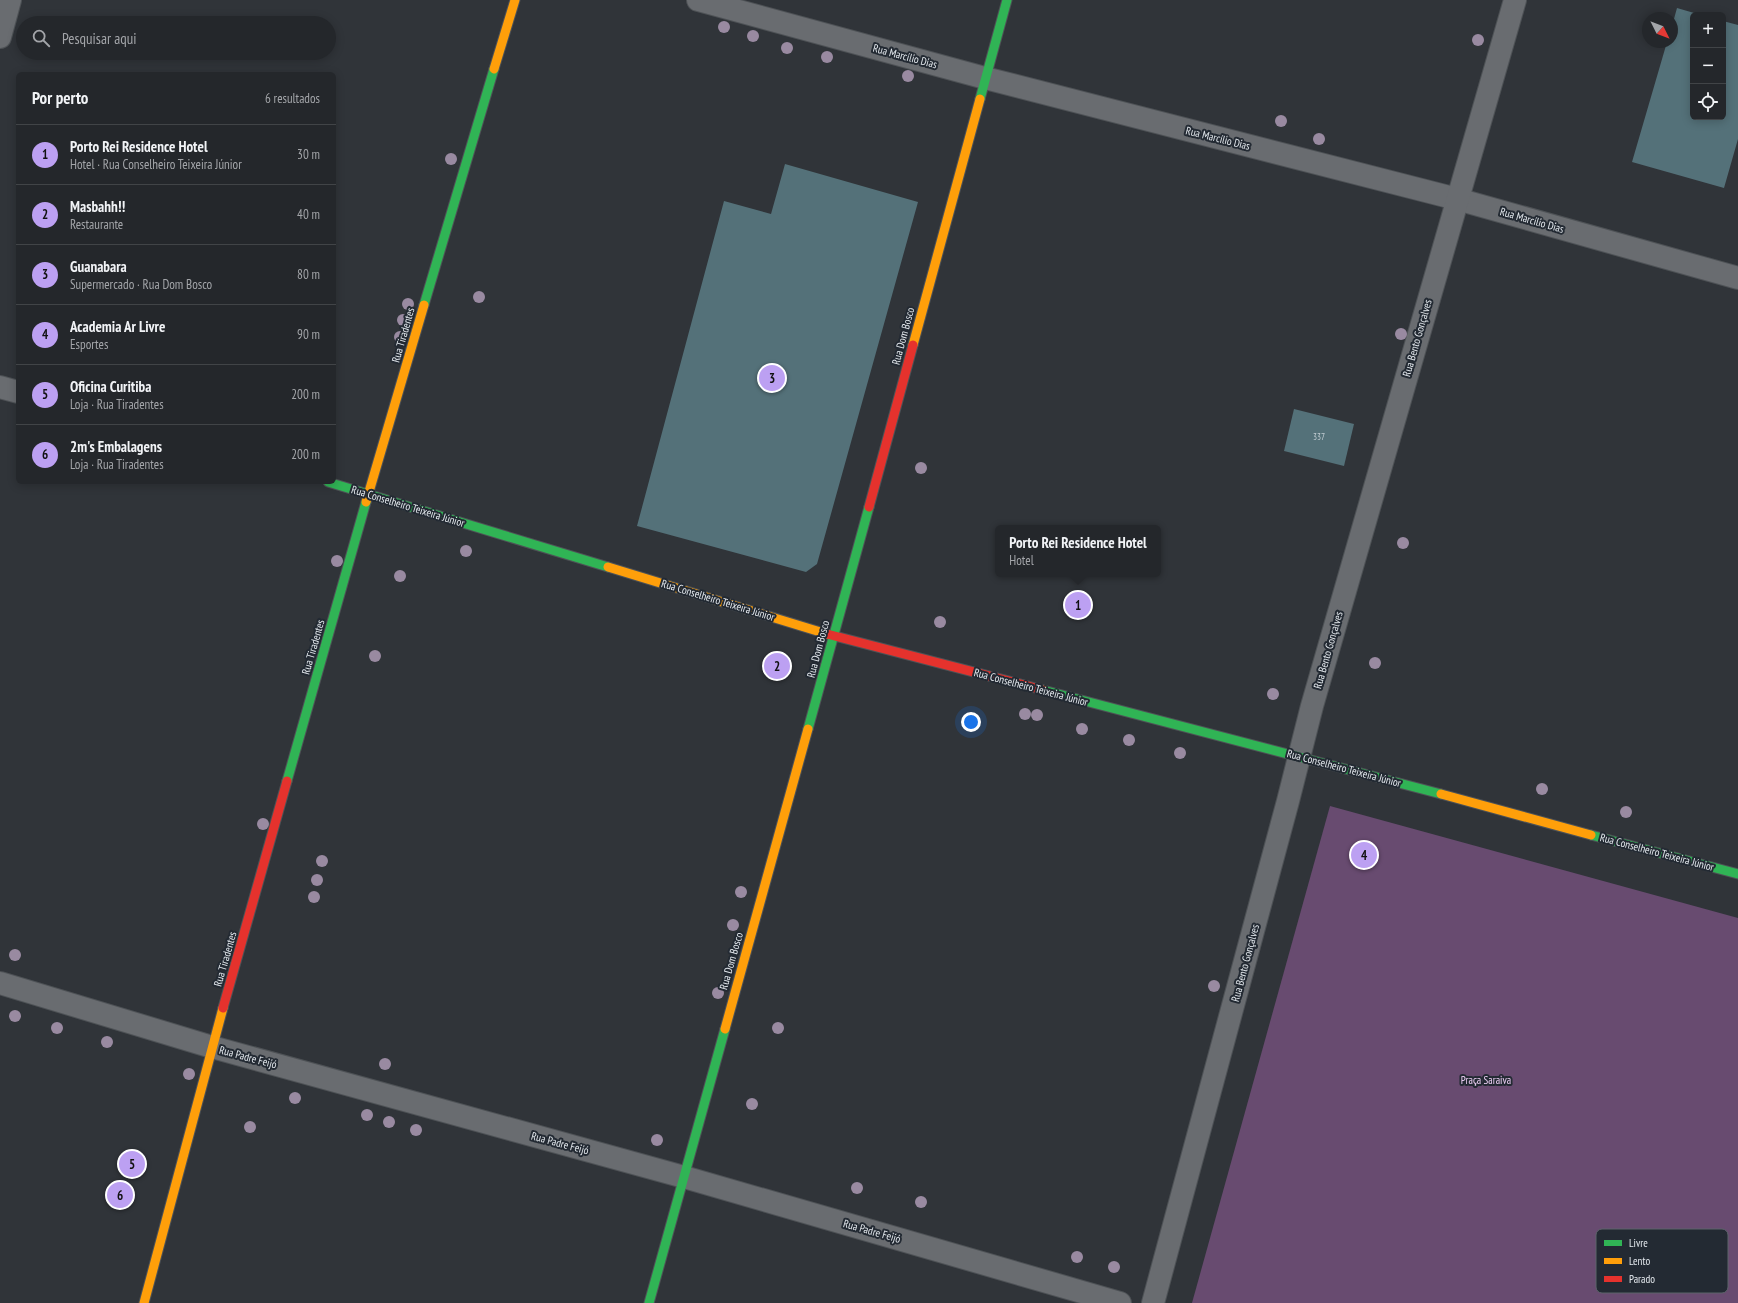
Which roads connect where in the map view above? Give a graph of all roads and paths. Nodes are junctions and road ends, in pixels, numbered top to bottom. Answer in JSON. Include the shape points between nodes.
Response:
{"nodes":[{"id":1,"x":10,"y":0,"type":"edge"},
{"id":2,"x":515,"y":0,"type":"edge"},
{"id":3,"x":698,"y":0,"type":"edge"},
{"id":4,"x":1007,"y":0,"type":"edge"},
{"id":5,"x":1515,"y":0,"type":"edge"},
{"id":6,"x":0,"y":37,"type":"edge"},
{"id":7,"x":985,"y":78,"type":"junction"},
{"id":8,"x":1457,"y":199,"type":"junction"},
{"id":9,"x":1738,"y":278,"type":"edge"},
{"id":10,"x":0,"y":387,"type":"edge"},
{"id":11,"x":16,"y":391,"type":"edge"},
{"id":12,"x":335,"y":484,"type":"edge"},
{"id":13,"x":368,"y":494,"type":"junction"},
{"id":14,"x":834,"y":636,"type":"junction"},
{"id":15,"x":1299,"y":756,"type":"junction"},
{"id":16,"x":1738,"y":874,"type":"edge"},
{"id":17,"x":0,"y":983,"type":"edge"},
{"id":18,"x":212,"y":1047,"type":"junction"},
{"id":19,"x":684,"y":1177,"type":"junction"},
{"id":20,"x":144,"y":1303,"type":"edge"},
{"id":21,"x":649,"y":1303,"type":"edge"},
{"id":22,"x":1120,"y":1303,"type":"edge"},
{"id":23,"x":1153,"y":1303,"type":"edge"}],
"edges":[{"from":1,"to":6,"type":"street"},
{"from":2,"to":13,"type":"street","name":"Rua Tiradentes"},
{"from":3,"to":7,"type":"street","name":"Rua Marcílio Dias"},
{"from":4,"to":7,"type":"street","name":"Rua Dom Bosco"},
{"from":5,"to":8,"type":"street","name":"Rua Bento Gonçalves"},
{"from":7,"to":8,"type":"street","name":"Rua Marcílio Dias"},
{"from":7,"to":14,"type":"street","name":"Rua Dom Bosco"},
{"from":8,"to":9,"type":"street","name":"Rua Marcílio Dias"},
{"from":8,"to":15,"type":"street","name":"Rua Bento Gonçalves"},
{"from":10,"to":11,"type":"street"},
{"from":12,"to":13,"type":"street","name":"Rua Conselheiro Teixeira Júnior"},
{"from":13,"to":14,"type":"street","name":"Rua Conselheiro Teixeira Júnior"},
{"from":13,"to":18,"type":"street","name":"Rua Tiradentes"},
{"from":14,"to":15,"type":"street","name":"Rua Conselheiro Teixeira Júnior"},
{"from":14,"to":19,"type":"street","name":"Rua Dom Bosco"},
{"from":15,"to":16,"type":"street","name":"Rua Conselheiro Teixeira Júnior"},
{"from":15,"to":23,"type":"street","name":"Rua Bento Gonçalves"},
{"from":17,"to":18,"type":"street","name":"Rua Padre Feijó"},
{"from":18,"to":19,"type":"street","name":"Rua Padre Feijó"},
{"from":18,"to":20,"type":"street","name":"Rua Tiradentes"},
{"from":19,"to":21,"type":"street","name":"Rua Dom Bosco"},
{"from":19,"to":22,"type":"street","name":"Rua Padre Feijó"}]}
